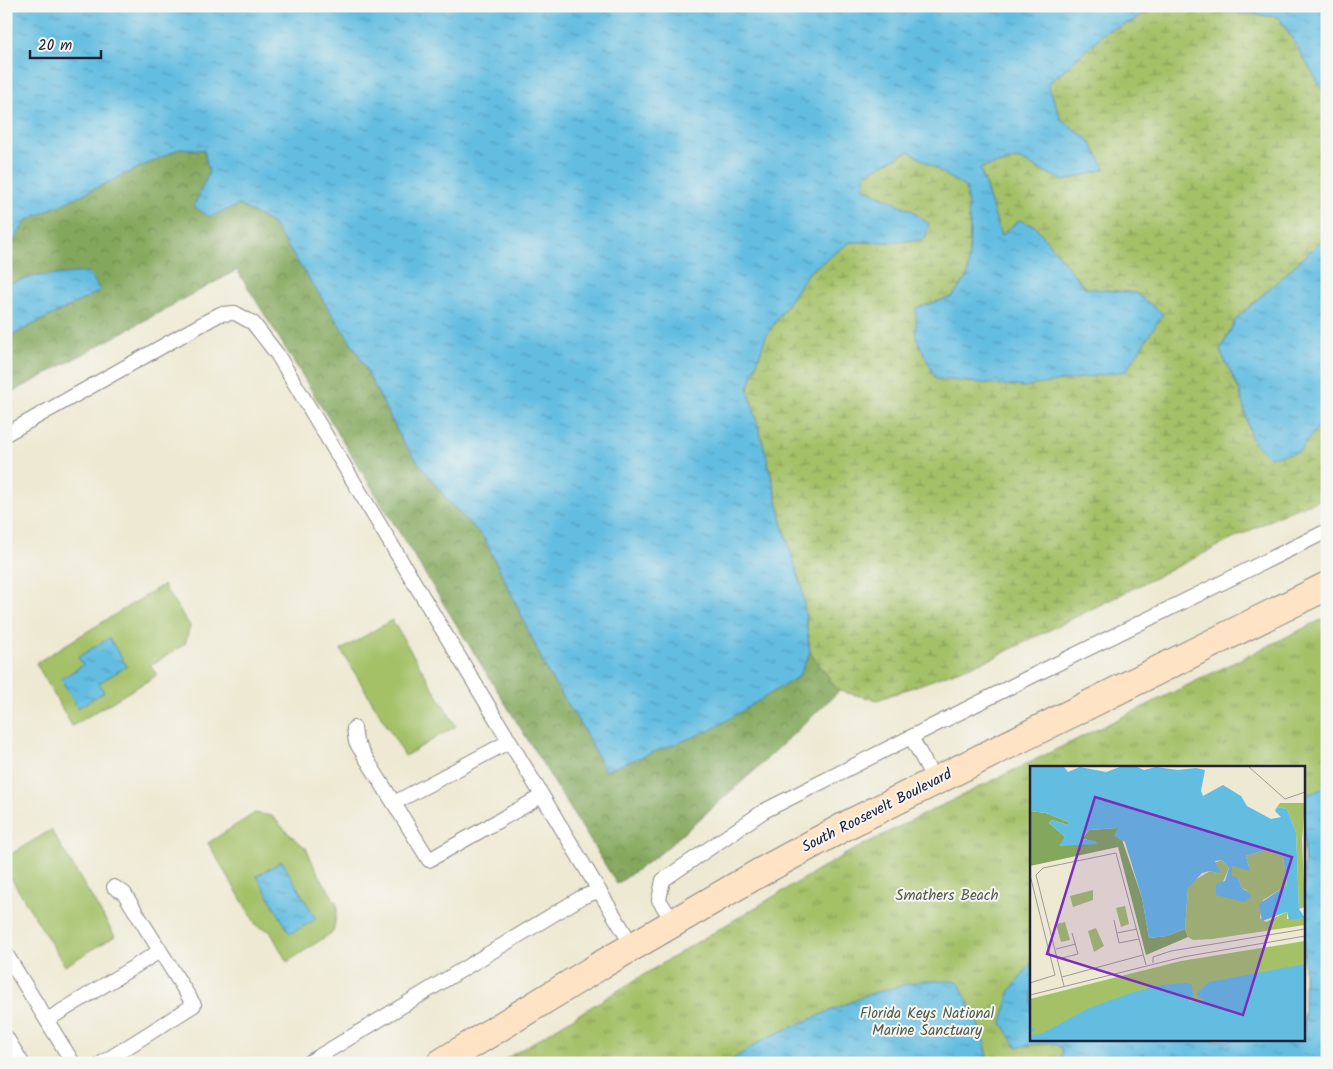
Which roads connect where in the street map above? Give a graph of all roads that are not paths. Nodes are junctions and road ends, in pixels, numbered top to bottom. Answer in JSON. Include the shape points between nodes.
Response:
{"nodes":[{"id":1,"x":6,"y":434,"type":"edge"},
{"id":2,"x":1327,"y":531,"type":"edge"},
{"id":3,"x":1327,"y":586,"type":"edge"},
{"id":4,"x":354,"y":728,"type":"dead end"},
{"id":5,"x":911,"y":736,"type":"junction"},
{"id":6,"x":510,"y":741,"type":"junction"},
{"id":7,"x":935,"y":781,"type":"junction"},
{"id":8,"x":542,"y":796,"type":"junction"},
{"id":9,"x":394,"y":804,"type":"junction"},
{"id":10,"x":114,"y":887,"type":"dead end"},
{"id":11,"x":599,"y":891,"type":"junction"},
{"id":12,"x":674,"y":923,"type":"junction"},
{"id":13,"x":633,"y":947,"type":"junction"},
{"id":14,"x":160,"y":951,"type":"junction"},
{"id":15,"x":6,"y":954,"type":"edge"},
{"id":16,"x":47,"y":1020,"type":"junction"},
{"id":17,"x":6,"y":1037,"type":"edge"},
{"id":18,"x":22,"y":1063,"type":"edge"},
{"id":19,"x":73,"y":1063,"type":"edge"},
{"id":20,"x":102,"y":1063,"type":"edge"},
{"id":21,"x":308,"y":1063,"type":"edge"},
{"id":22,"x":441,"y":1063,"type":"edge"}],
"edges":[{"from":1,"to":6,"type":"lane","via":[[220,314],[235,313],[253,323],[277,354]]},
{"from":2,"to":5,"type":"lane"},
{"from":3,"to":7,"type":"main road","name":"South Roosevelt Boulevard"},
{"from":4,"to":9,"type":"lane","via":[[356,742]]},
{"from":5,"to":7,"type":"lane"},
{"from":5,"to":12,"type":"lane","via":[[764,810],[663,880],[659,900]]},
{"from":6,"to":8,"type":"lane"},
{"from":6,"to":9,"type":"lane"},
{"from":7,"to":12,"type":"main road","name":"South Roosevelt Boulevard","via":[[851,823]]},
{"from":8,"to":9,"type":"lane","via":[[429,860]]},
{"from":8,"to":11,"type":"lane"},
{"from":10,"to":14,"type":"lane","via":[[124,893]]},
{"from":11,"to":13,"type":"lane"},
{"from":11,"to":21,"type":"lane","via":[[582,896]]},
{"from":12,"to":13,"type":"main road","name":"South Roosevelt Boulevard"},
{"from":13,"to":22,"type":"main road","name":"South Roosevelt Boulevard"},
{"from":14,"to":16,"type":"lane"},
{"from":14,"to":20,"type":"lane","via":[[194,1005]]},
{"from":15,"to":16,"type":"lane"},
{"from":16,"to":19,"type":"lane"},
{"from":17,"to":18,"type":"lane"}]}
